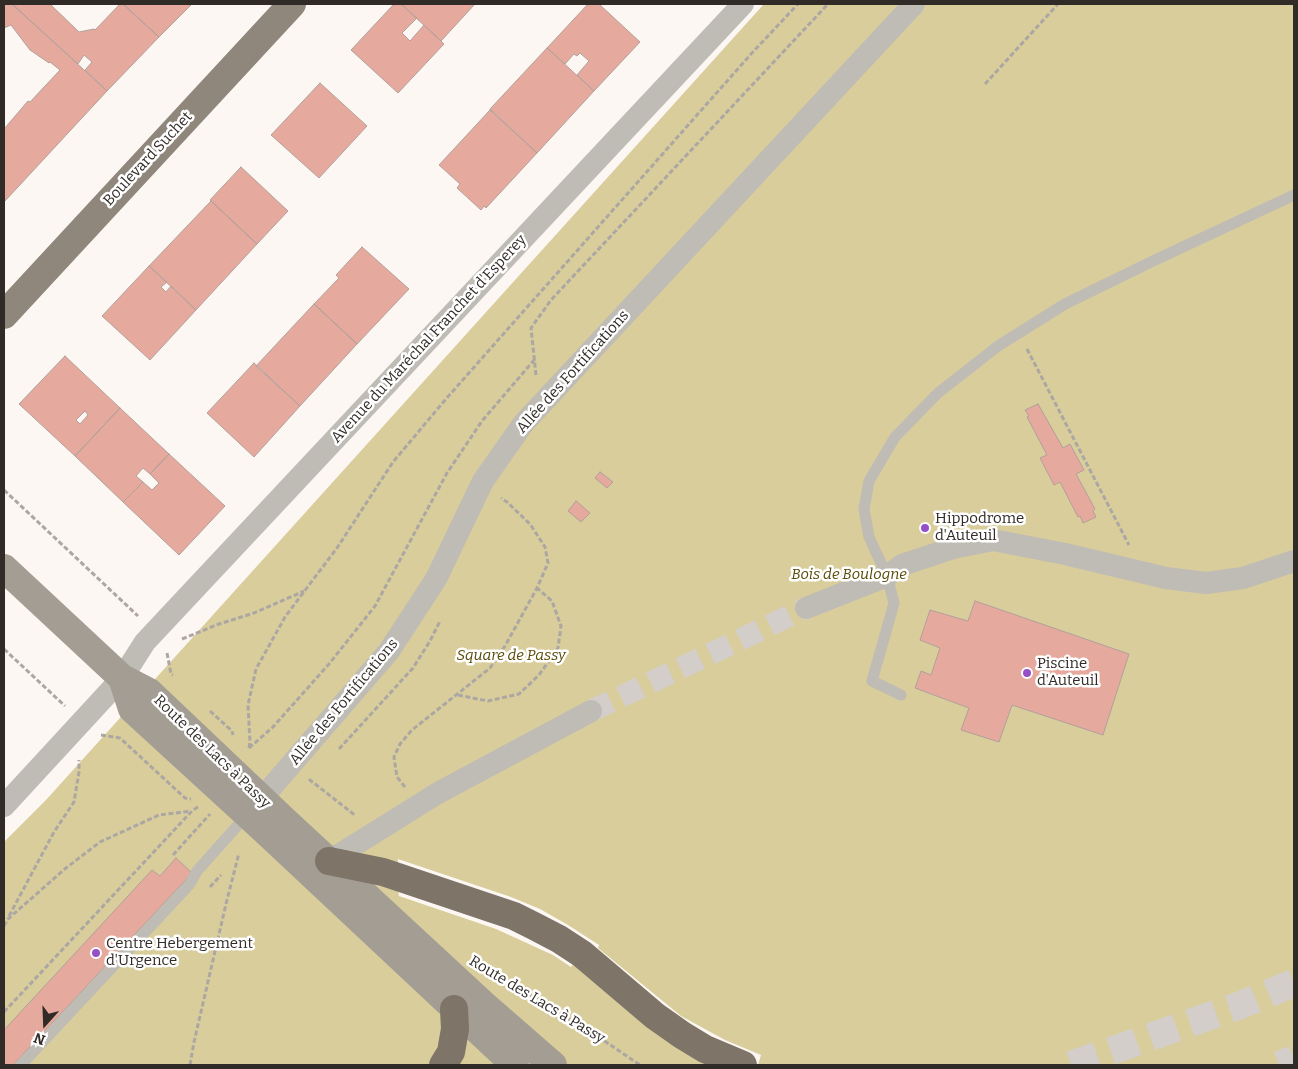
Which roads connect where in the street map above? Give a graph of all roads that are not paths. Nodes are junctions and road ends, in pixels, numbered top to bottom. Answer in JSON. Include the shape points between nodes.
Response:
{"nodes":[{"id":1,"x":292,"y":4,"type":"edge"},
{"id":2,"x":743,"y":4,"type":"edge"},
{"id":3,"x":914,"y":4,"type":"edge"},
{"id":4,"x":1294,"y":195,"type":"edge"},
{"id":5,"x":4,"y":315,"type":"edge"},
{"id":6,"x":1294,"y":561,"type":"edge"},
{"id":7,"x":4,"y":568,"type":"edge"},
{"id":8,"x":887,"y":576,"type":"junction"},
{"id":9,"x":806,"y":608,"type":"tunnel mouth"},
{"id":10,"x":122,"y":678,"type":"junction"},
{"id":11,"x":901,"y":696,"type":"dead end"},
{"id":12,"x":591,"y":711,"type":"tunnel mouth"},
{"id":13,"x":4,"y":806,"type":"edge"},
{"id":14,"x":255,"y":807,"type":"junction"},
{"id":15,"x":329,"y":862,"type":"junction"},
{"id":16,"x":454,"y":1008,"type":"junction"},
{"id":17,"x":21,"y":1065,"type":"edge"},
{"id":18,"x":443,"y":1065,"type":"edge"},
{"id":19,"x":515,"y":1065,"type":"edge"},
{"id":20,"x":553,"y":1065,"type":"edge"},
{"id":21,"x":742,"y":1065,"type":"edge"}],
"edges":[{"from":1,"to":5,"type":"main road","name":"Boulevard Suchet"},
{"from":2,"to":10,"type":"street","name":"Avenue du Maréchal Franchet d'Esperey","via":[[160,636],[145,642]]},
{"from":3,"to":14,"type":"street","name":"Allée des Fortifications","via":[[523,424],[483,481],[436,579],[389,651]]},
{"from":4,"to":8,"type":"lane","via":[[1065,304],[998,346],[938,393],[895,437],[870,480],[864,509],[869,537]]},
{"from":6,"to":8,"type":"street","via":[[1243,578],[1206,583],[1166,578],[993,540],[953,548],[902,565]]},
{"from":7,"to":10,"type":"main road","name":"Route des Lacs à Passy"},
{"from":8,"to":9,"type":"street"},
{"from":8,"to":11,"type":"lane","via":[[894,603],[872,681]]},
{"from":10,"to":13,"type":"street","name":"Avenue du Maréchal Franchet d'Esperey","via":[[92,728]]},
{"from":10,"to":14,"type":"main road","name":"Route des Lacs à Passy","via":[[149,692]]},
{"from":12,"to":15,"type":"street","via":[[438,794]]},
{"from":14,"to":15,"type":"main road","name":"Route des Lacs à Passy"},
{"from":14,"to":16,"type":"main road","name":"Route des Lacs à Passy"},
{"from":14,"to":17,"type":"lane","name":"Allée des Fortifications","via":[[190,884]]},
{"from":15,"to":20,"type":"main road","name":"Route des Lacs à Passy"},
{"from":15,"to":21,"type":"highway","via":[[382,872],[534,926],[582,954],[682,1035]]},
{"from":16,"to":18,"type":"highway","via":[[451,1052]]},
{"from":16,"to":19,"type":"main road","name":"Route des Lacs à Passy"}]}
